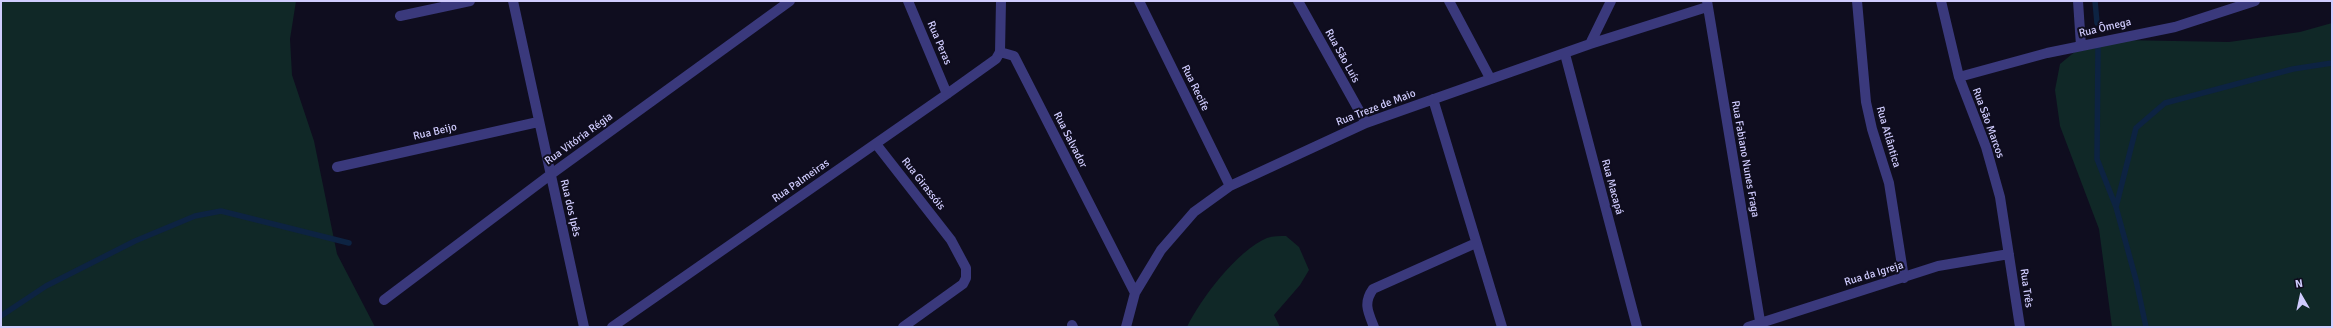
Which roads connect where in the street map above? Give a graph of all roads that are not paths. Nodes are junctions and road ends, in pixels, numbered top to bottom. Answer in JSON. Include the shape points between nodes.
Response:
{"nodes":[{"id":1,"x":470,"y":1,"type":"edge"},
{"id":2,"x":513,"y":1,"type":"edge"},
{"id":3,"x":790,"y":1,"type":"edge"},
{"id":4,"x":908,"y":1,"type":"edge"},
{"id":5,"x":1001,"y":1,"type":"edge"},
{"id":6,"x":1139,"y":1,"type":"edge"},
{"id":7,"x":1298,"y":1,"type":"edge"},
{"id":8,"x":1449,"y":1,"type":"edge"},
{"id":9,"x":1611,"y":1,"type":"edge"},
{"id":10,"x":1856,"y":1,"type":"edge"},
{"id":11,"x":1941,"y":1,"type":"edge"},
{"id":12,"x":2078,"y":1,"type":"edge"},
{"id":13,"x":2255,"y":1,"type":"edge"},
{"id":14,"x":1707,"y":4,"type":"edge"},
{"id":15,"x":400,"y":16,"type":"dead end"},
{"id":16,"x":1590,"y":44,"type":"junction"},
{"id":17,"x":2081,"y":46,"type":"junction"},
{"id":18,"x":1000,"y":52,"type":"junction"},
{"id":19,"x":1565,"y":54,"type":"junction"},
{"id":20,"x":1959,"y":77,"type":"junction"},
{"id":21,"x":1490,"y":78,"type":"junction"},
{"id":22,"x":947,"y":94,"type":"junction"},
{"id":23,"x":1433,"y":99,"type":"junction"},
{"id":24,"x":538,"y":122,"type":"junction"},
{"id":25,"x":1366,"y":123,"type":"junction"},
{"id":26,"x":876,"y":144,"type":"junction"},
{"id":27,"x":337,"y":167,"type":"dead end"},
{"id":28,"x":550,"y":175,"type":"junction"},
{"id":29,"x":1230,"y":186,"type":"junction"},
{"id":30,"x":1476,"y":243,"type":"junction"},
{"id":31,"x":2009,"y":254,"type":"junction"},
{"id":32,"x":1904,"y":278,"type":"junction"},
{"id":33,"x":1135,"y":292,"type":"junction"},
{"id":34,"x":384,"y":300,"type":"dead end"},
{"id":35,"x":1762,"y":324,"type":"edge"},
{"id":36,"x":584,"y":327,"type":"edge"},
{"id":37,"x":612,"y":327,"type":"edge"},
{"id":38,"x":903,"y":327,"type":"edge"},
{"id":39,"x":1126,"y":327,"type":"edge"},
{"id":40,"x":1374,"y":327,"type":"edge"},
{"id":41,"x":1502,"y":327,"type":"edge"},
{"id":42,"x":1637,"y":327,"type":"edge"},
{"id":43,"x":1748,"y":327,"type":"edge"},
{"id":44,"x":2020,"y":327,"type":"edge"}],
"edges":[{"from":1,"to":15,"type":"street"},
{"from":2,"to":24,"type":"street","name":"Rua dos Ipês"},
{"from":3,"to":28,"type":"street","name":"Rua Vitória Régia"},
{"from":4,"to":22,"type":"street","name":"Rua Peras"},
{"from":5,"to":18,"type":"street"},
{"from":6,"to":29,"type":"street","name":"Rua Recife"},
{"from":7,"to":25,"type":"street","name":"Rua São Luís"},
{"from":8,"to":21,"type":"street"},
{"from":9,"to":16,"type":"street"},
{"from":10,"to":32,"type":"street","name":"Rua Atlântica","via":[[1866,102],[1889,183]]},
{"from":11,"to":20,"type":"street","name":"Rua São Marcos"},
{"from":12,"to":17,"type":"street"},
{"from":13,"to":17,"type":"street","name":"Rua Ômega","via":[[2176,27]]},
{"from":14,"to":16,"type":"street","name":"Rua Treze de Maio"},
{"from":14,"to":35,"type":"street","name":"Rua Fabiano Nunes Fraga"},
{"from":16,"to":19,"type":"street","name":"Rua Treze de Maio"},
{"from":17,"to":20,"type":"street","name":"Rua Ômega"},
{"from":18,"to":22,"type":"street","name":"Rua Palmeiras","via":[[996,59]]},
{"from":18,"to":33,"type":"street","name":"Rua Salvador","via":[[1014,56]]},
{"from":19,"to":21,"type":"street","name":"Rua Treze de Maio"},
{"from":19,"to":42,"type":"street","name":"Rua Macapá"},
{"from":20,"to":31,"type":"street","name":"Rua São Marcos","via":[[1986,147],[2000,197]]},
{"from":21,"to":23,"type":"street","name":"Rua Treze de Maio"},
{"from":22,"to":26,"type":"street","name":"Rua Palmeiras"},
{"from":23,"to":25,"type":"street","name":"Rua Treze de Maio"},
{"from":23,"to":30,"type":"street"},
{"from":24,"to":27,"type":"street","name":"Rua Beijo"},
{"from":24,"to":28,"type":"street","name":"Rua dos Ipês"},
{"from":25,"to":29,"type":"street","name":"Rua Treze de Maio"},
{"from":26,"to":37,"type":"street","name":"Rua Palmeiras"},
{"from":26,"to":38,"type":"street","name":"Rua Girassóis","via":[[951,240],[966,268],[963,284]]},
{"from":28,"to":34,"type":"street","name":"Rua Vitória Régia"},
{"from":28,"to":36,"type":"street","name":"Rua dos Ipês"},
{"from":29,"to":33,"type":"street","name":"Rua Treze de Maio","via":[[1194,212],[1177,229]]},
{"from":30,"to":40,"type":"street","via":[[1373,289],[1367,297],[1367,309]]},
{"from":30,"to":41,"type":"street"},
{"from":31,"to":32,"type":"street","name":"Rua da Igreja","via":[[1938,266]]},
{"from":31,"to":44,"type":"street","name":"Rua Três"},
{"from":32,"to":35,"type":"street","name":"Rua da Igreja"},
{"from":33,"to":39,"type":"street","name":"Rua Treze de Maio"},
{"from":35,"to":43,"type":"street","name":"Rua da Igreja"}]}
